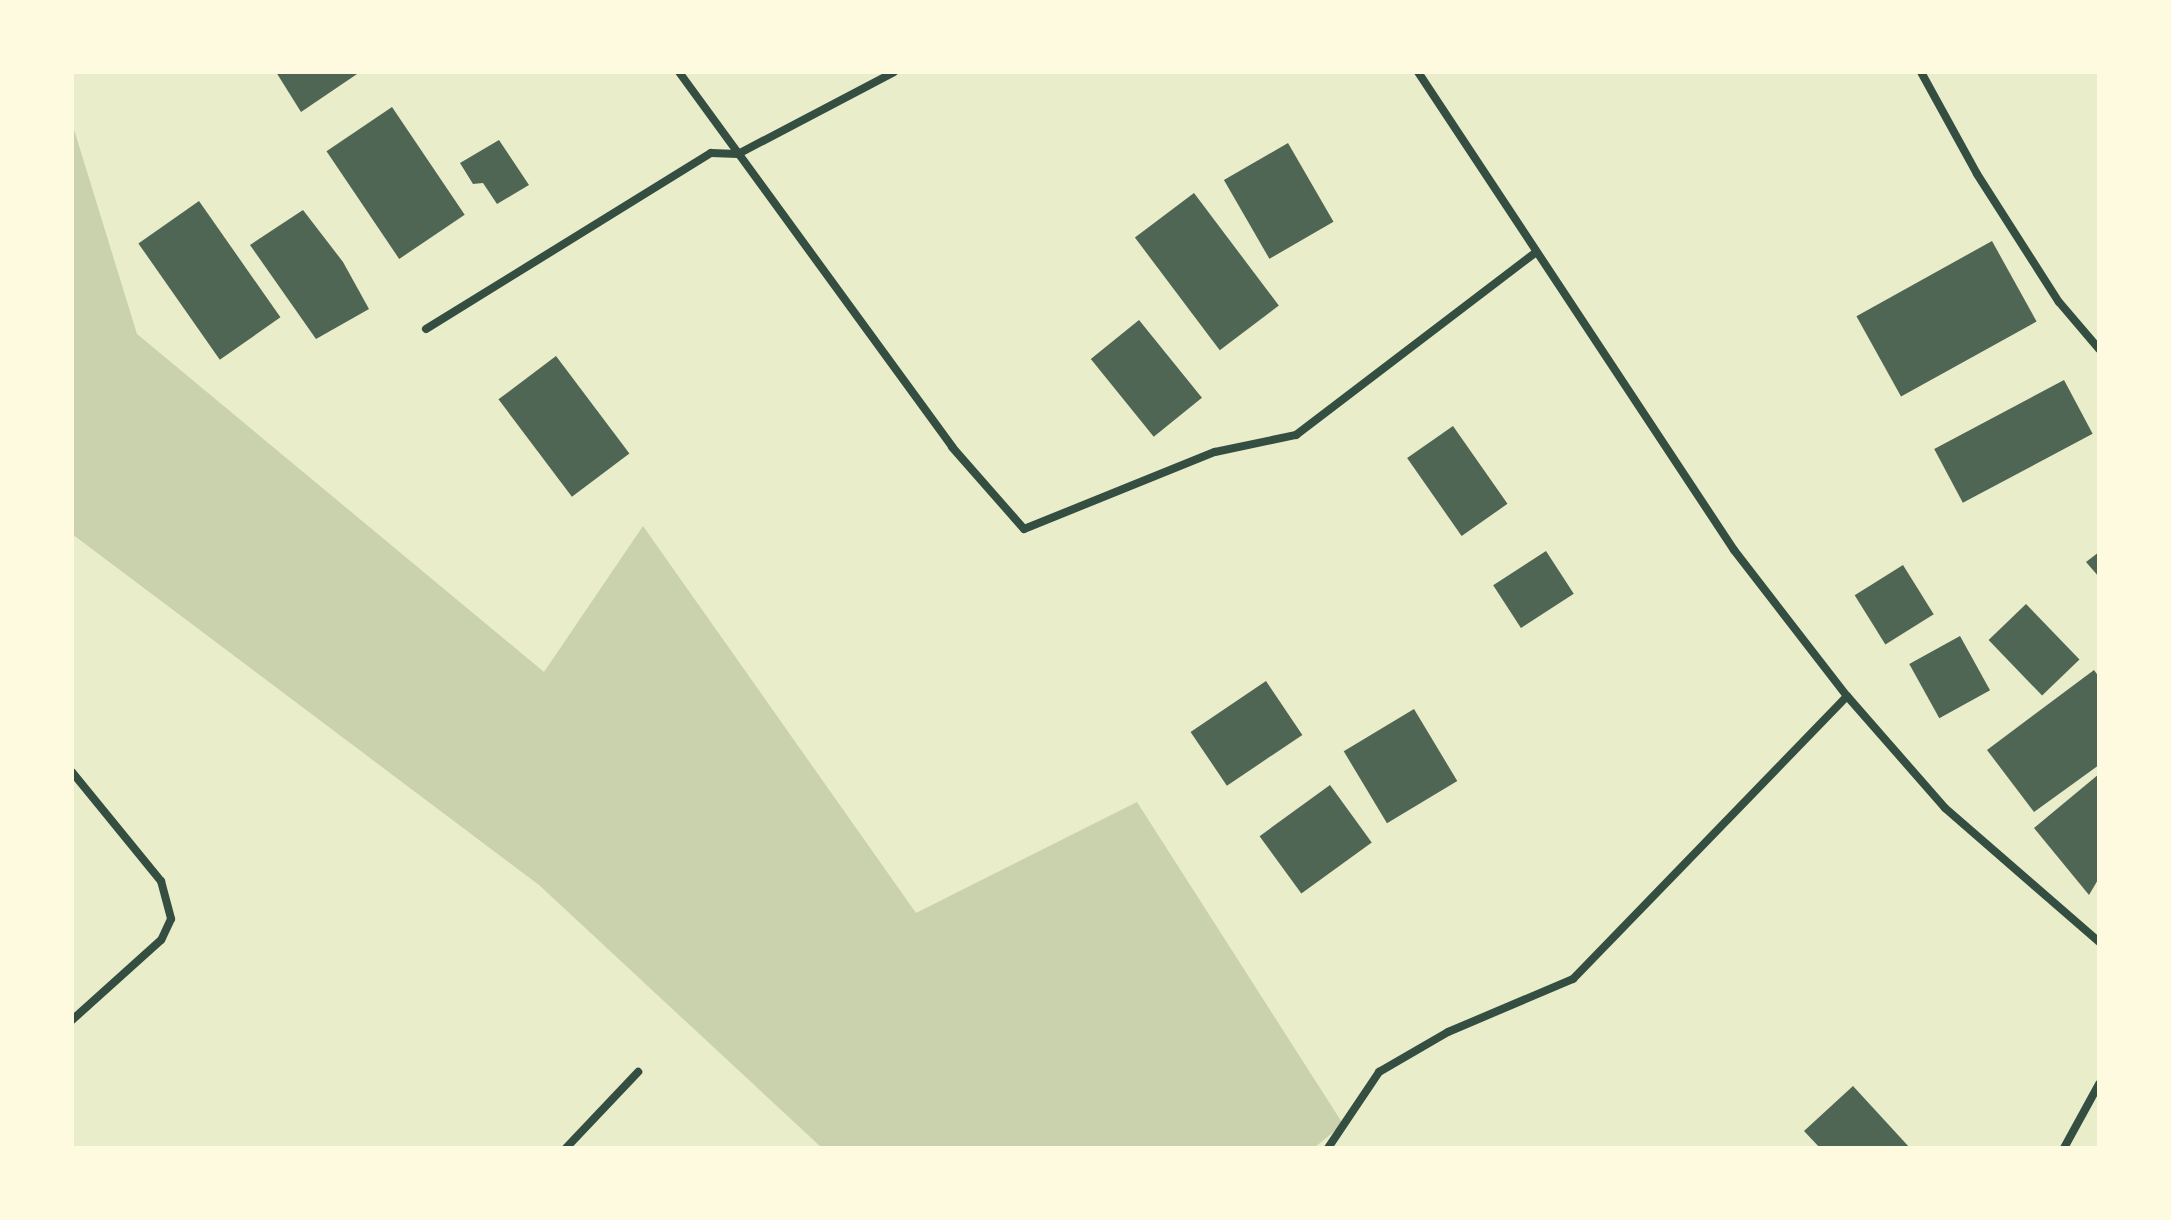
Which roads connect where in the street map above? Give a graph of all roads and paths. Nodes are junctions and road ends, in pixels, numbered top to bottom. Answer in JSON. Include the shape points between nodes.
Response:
{"nodes":[{"id":1,"x":679,"y":72,"type":"edge"},
{"id":2,"x":894,"y":72,"type":"edge"},
{"id":3,"x":1418,"y":72,"type":"edge"},
{"id":4,"x":1921,"y":72,"type":"edge"},
{"id":5,"x":738,"y":154,"type":"junction"},
{"id":6,"x":1535,"y":253,"type":"junction"},
{"id":7,"x":426,"y":329,"type":"dead end"},
{"id":8,"x":2099,"y":349,"type":"edge"},
{"id":9,"x":1847,"y":696,"type":"junction"},
{"id":10,"x":72,"y":772,"type":"edge"},
{"id":11,"x":2097,"y":936,"type":"edge"},
{"id":12,"x":72,"y":1020,"type":"edge"},
{"id":13,"x":638,"y":1072,"type":"dead end"},
{"id":14,"x":2099,"y":1084,"type":"edge"},
{"id":15,"x":566,"y":1148,"type":"edge"},
{"id":16,"x":1328,"y":1148,"type":"edge"},
{"id":17,"x":2064,"y":1148,"type":"edge"}],
"edges":[{"from":1,"to":5,"type":"street"},
{"from":2,"to":5,"type":"street"},
{"from":3,"to":6,"type":"street"},
{"from":4,"to":8,"type":"street","via":[[2001,212],[2059,302]]},
{"from":5,"to":6,"type":"street","via":[[952,447],[1024,529],[1215,452],[1296,435]]},
{"from":5,"to":7,"type":"street","via":[[711,153]]},
{"from":6,"to":9,"type":"street","via":[[1734,550]]},
{"from":9,"to":11,"type":"street","via":[[1945,808]]},
{"from":9,"to":16,"type":"street","via":[[1573,979],[1448,1032],[1379,1072]]},
{"from":10,"to":12,"type":"street","via":[[161,881],[171,919],[161,940]]},
{"from":13,"to":15,"type":"street"},
{"from":14,"to":17,"type":"street"}]}
